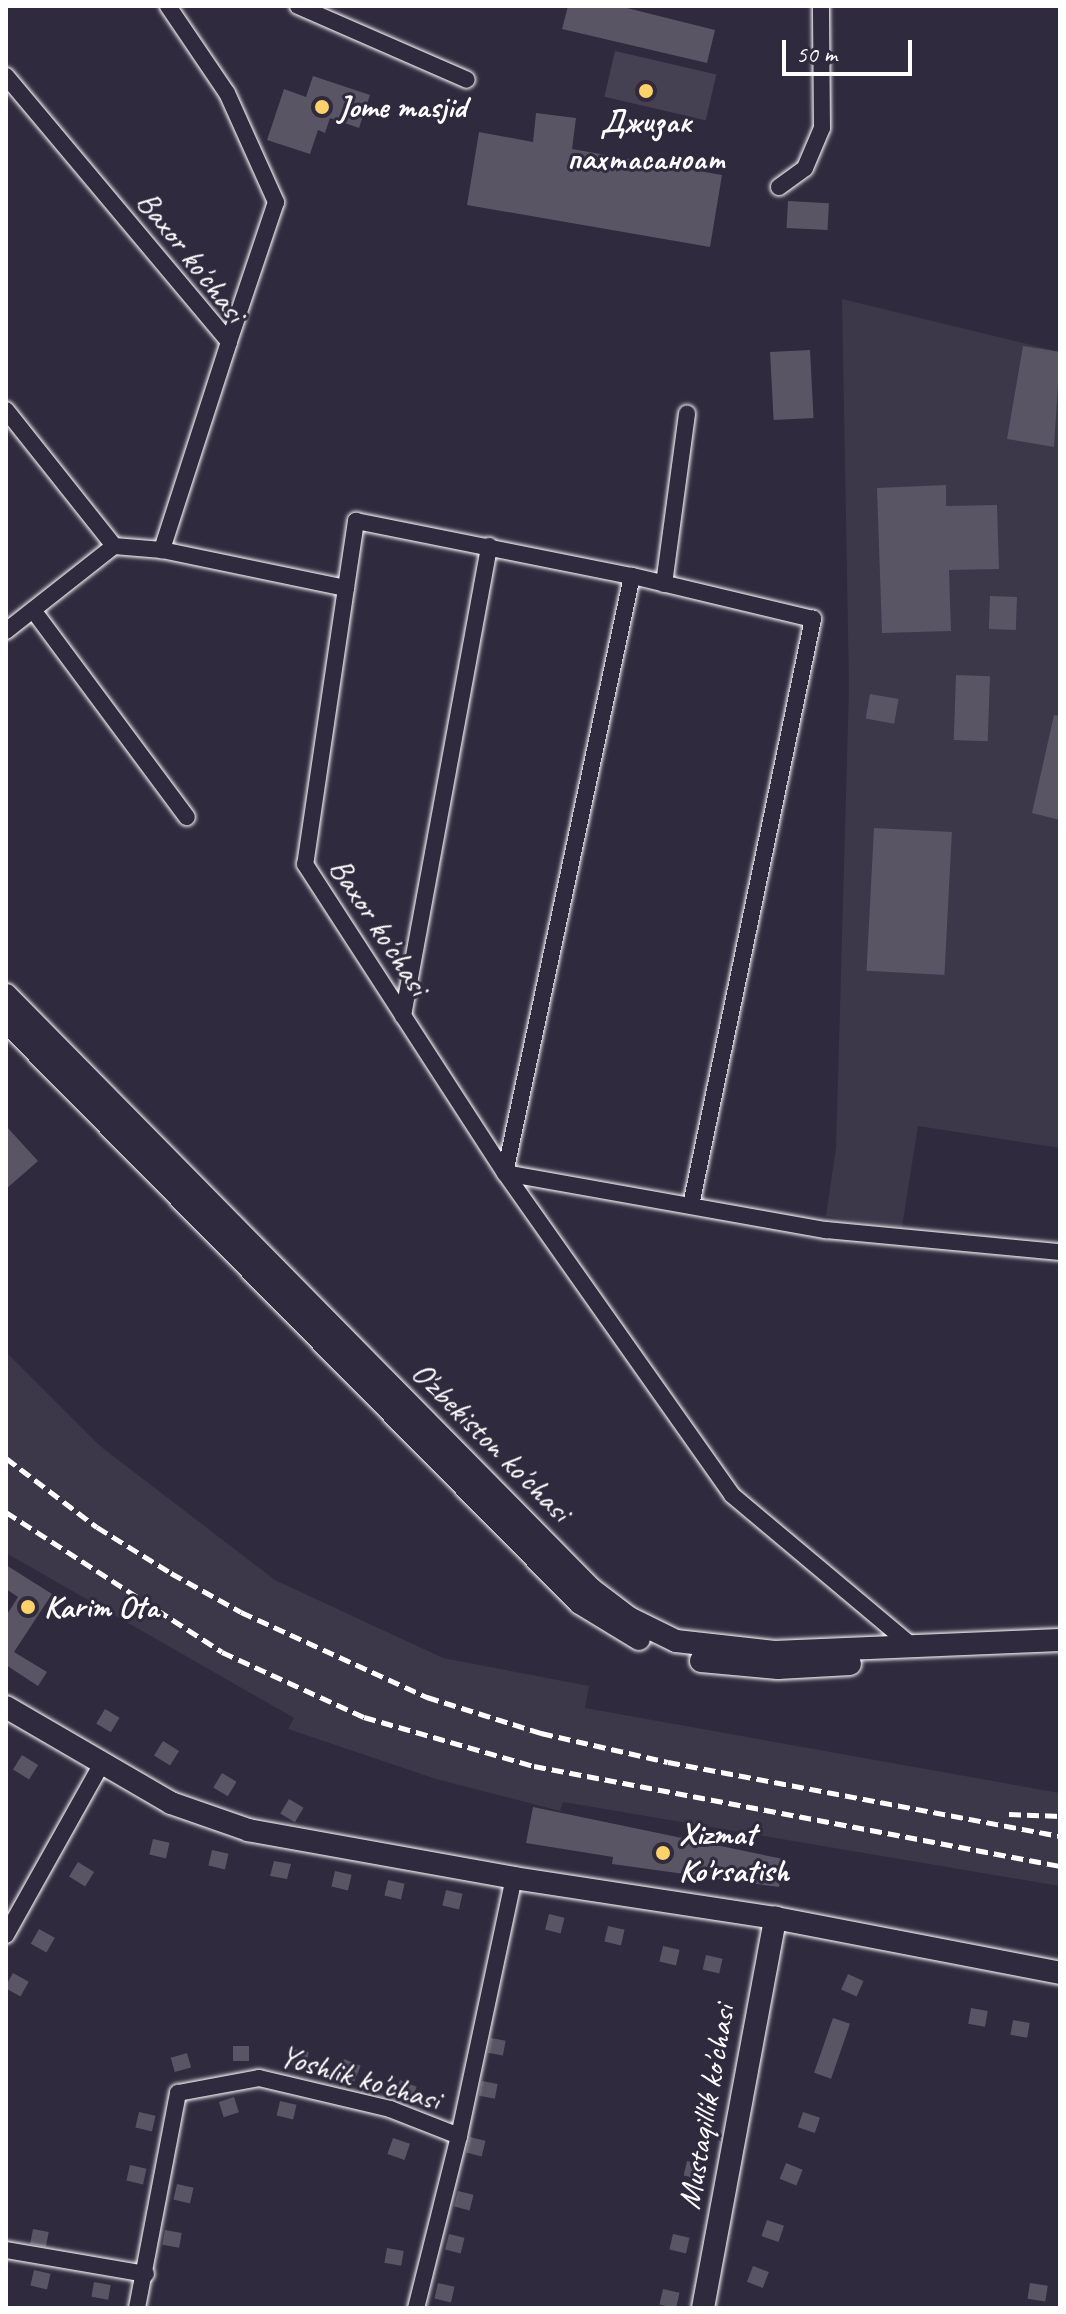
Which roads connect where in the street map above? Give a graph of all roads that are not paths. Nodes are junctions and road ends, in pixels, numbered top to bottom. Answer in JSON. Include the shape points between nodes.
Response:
{"nodes":[{"id":1,"x":168,"y":6,"type":"edge"},
{"id":2,"x":298,"y":6,"type":"edge"},
{"id":3,"x":821,"y":6,"type":"edge"},
{"id":4,"x":6,"y":76,"type":"edge"},
{"id":5,"x":467,"y":80,"type":"dead end"},
{"id":6,"x":779,"y":187,"type":"dead end"},
{"id":7,"x":229,"y":342,"type":"junction"},
{"id":8,"x":6,"y":410,"type":"edge"},
{"id":9,"x":687,"y":414,"type":"dead end"},
{"id":10,"x":114,"y":546,"type":"junction"},
{"id":11,"x":489,"y":546,"type":"junction"},
{"id":12,"x":162,"y":550,"type":"junction"},
{"id":13,"x":632,"y":576,"type":"junction"},
{"id":14,"x":664,"y":584,"type":"junction"},
{"id":15,"x":346,"y":588,"type":"junction"},
{"id":16,"x":33,"y":610,"type":"junction"},
{"id":17,"x":6,"y":631,"type":"edge"},
{"id":18,"x":187,"y":817,"type":"dead end"},
{"id":19,"x":6,"y":995,"type":"edge"},
{"id":20,"x":403,"y":1016,"type":"junction"},
{"id":21,"x":6,"y":1021,"type":"edge"},
{"id":22,"x":505,"y":1173,"type":"junction"},
{"id":23,"x":691,"y":1205,"type":"junction"},
{"id":24,"x":1060,"y":1252,"type":"edge"},
{"id":25,"x":1060,"y":1640,"type":"edge"},
{"id":26,"x":912,"y":1646,"type":"junction"},
{"id":27,"x":1060,"y":1655,"type":"edge"},
{"id":28,"x":6,"y":1707,"type":"edge"},
{"id":29,"x":101,"y":1765,"type":"junction"},
{"id":30,"x":514,"y":1878,"type":"junction"},
{"id":31,"x":775,"y":1918,"type":"junction"},
{"id":32,"x":6,"y":1935,"type":"edge"},
{"id":33,"x":1060,"y":1973,"type":"edge"},
{"id":34,"x":459,"y":2136,"type":"junction"},
{"id":35,"x":6,"y":2250,"type":"edge"},
{"id":36,"x":146,"y":2274,"type":"junction"},
{"id":37,"x":137,"y":2308,"type":"edge"},
{"id":38,"x":416,"y":2308,"type":"edge"},
{"id":39,"x":703,"y":2308,"type":"edge"}],
"edges":[{"from":1,"to":7,"type":"street","via":[[227,93],[276,202]]},
{"from":2,"to":5,"type":"street"},
{"from":3,"to":6,"type":"street","via":[[822,128],[805,168]]},
{"from":4,"to":7,"type":"street","name":"Baxor ko'chasi"},
{"from":7,"to":12,"type":"street","name":"Baxor ko'chasi"},
{"from":8,"to":10,"type":"street"},
{"from":9,"to":14,"type":"street"},
{"from":10,"to":12,"type":"street"},
{"from":10,"to":16,"type":"street"},
{"from":11,"to":13,"type":"street"},
{"from":11,"to":15,"type":"street","name":"Baxor ko'chasi","via":[[356,521]]},
{"from":11,"to":20,"type":"street"},
{"from":12,"to":15,"type":"street"},
{"from":13,"to":14,"type":"street"},
{"from":13,"to":22,"type":"street"},
{"from":14,"to":23,"type":"street","via":[[813,619]]},
{"from":15,"to":20,"type":"street","name":"Baxor ko'chasi","via":[[305,864]]},
{"from":16,"to":17,"type":"street"},
{"from":16,"to":18,"type":"street"},
{"from":19,"to":26,"type":"main road","name":"O'zbekiston ko'chasi","via":[[609,1604],[676,1641],[712,1648],[774,1652]]},
{"from":20,"to":22,"type":"street","name":"Baxor ko'chasi"},
{"from":21,"to":27,"type":"main road","name":"O'zbekiston ko'chasi","via":[[580,1603],[623,1631],[672,1654],[751,1667]]},
{"from":22,"to":23,"type":"street"},
{"from":22,"to":26,"type":"street","name":"Baxor ko'chasi","via":[[732,1495]]},
{"from":23,"to":24,"type":"street","via":[[826,1230]]},
{"from":25,"to":26,"type":"main road","name":"O'zbekiston ko'chasi"},
{"from":28,"to":29,"type":"main road"},
{"from":29,"to":30,"type":"main road","via":[[171,1803],[248,1830]]},
{"from":29,"to":32,"type":"street"},
{"from":30,"to":31,"type":"main road"},
{"from":30,"to":34,"type":"street","name":"Yoshlik ko'chasi"},
{"from":31,"to":33,"type":"main road"},
{"from":31,"to":39,"type":"main road","name":"Mustaqillik ko'chasi"},
{"from":34,"to":36,"type":"street","name":"Yoshlik ko'chasi","via":[[390,2109],[259,2078],[178,2093]]},
{"from":34,"to":38,"type":"street","name":"Yoshlik ko'chasi"},
{"from":35,"to":36,"type":"street"},
{"from":36,"to":37,"type":"street","name":"Yoshlik ko'chasi"}]}
